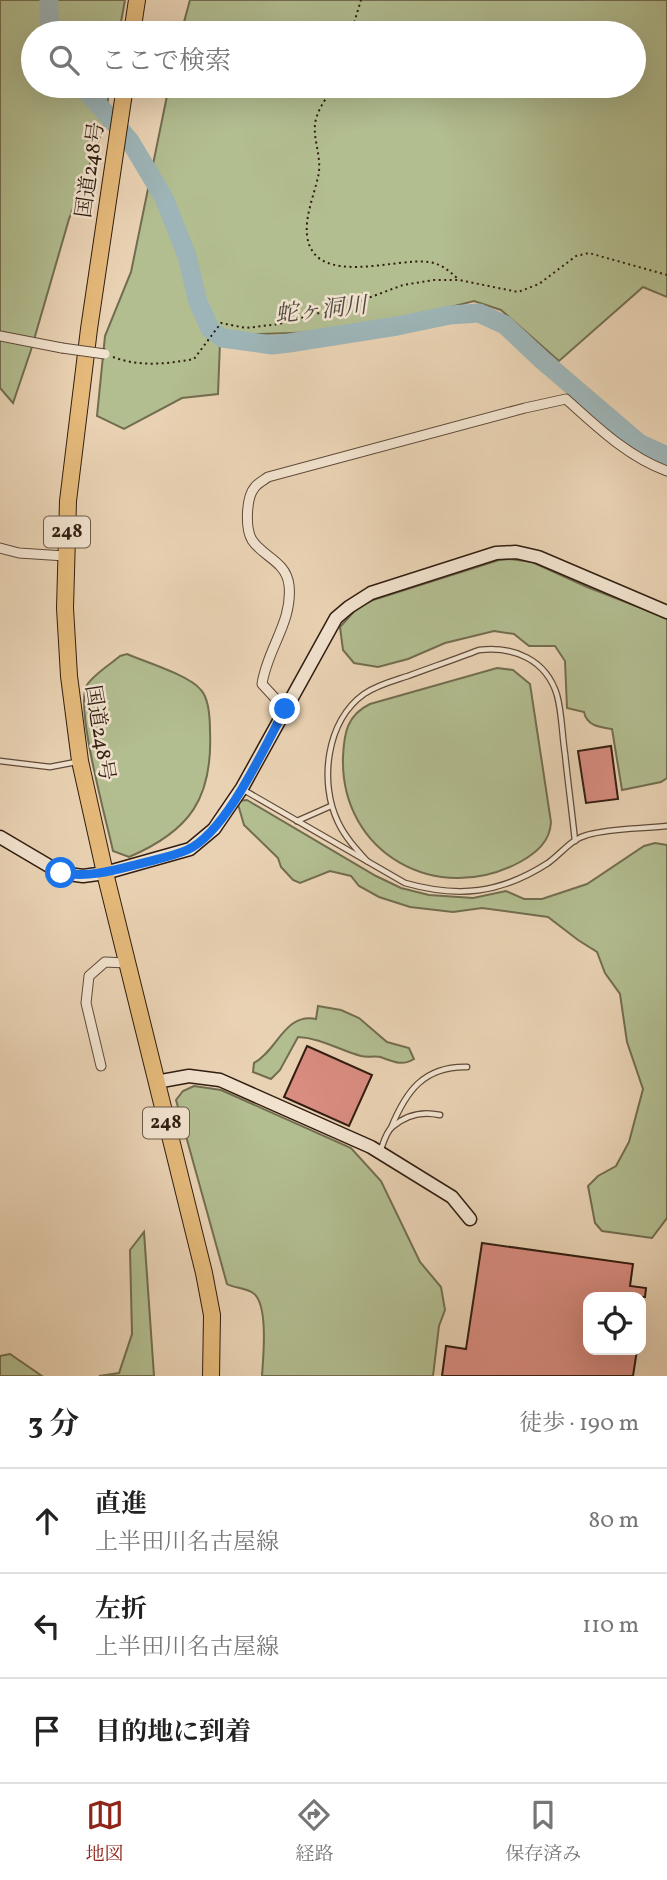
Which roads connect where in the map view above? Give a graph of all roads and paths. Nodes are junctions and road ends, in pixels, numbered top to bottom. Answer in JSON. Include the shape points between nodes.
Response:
{"nodes":[{"id":1,"x":137,"y":0,"type":"edge"},
{"id":2,"x":360,"y":0,"type":"edge"},
{"id":3,"x":134,"y":21,"type":"edge"},
{"id":4,"x":354,"y":21,"type":"edge"},
{"id":5,"x":123,"y":98,"type":"edge"},
{"id":6,"x":327,"y":98,"type":"edge"},
{"id":7,"x":667,"y":275,"type":"edge"},
{"id":8,"x":459,"y":279,"type":"junction"},
{"id":9,"x":0,"y":336,"type":"edge"},
{"id":10,"x":105,"y":354,"type":"joint"},
{"id":11,"x":667,"y":471,"type":"edge"},
{"id":12,"x":0,"y":548,"type":"edge"},
{"id":13,"x":65,"y":556,"type":"junction"},
{"id":14,"x":667,"y":612,"type":"edge"},
{"id":15,"x":285,"y":709,"type":"junction"},
{"id":16,"x":0,"y":761,"type":"edge"},
{"id":17,"x":80,"y":761,"type":"junction"},
{"id":18,"x":242,"y":789,"type":"junction"},
{"id":19,"x":331,"y":806,"type":"junction"},
{"id":20,"x":297,"y":821,"type":"junction"},
{"id":21,"x":667,"y":826,"type":"edge"},
{"id":22,"x":0,"y":837,"type":"edge"},
{"id":23,"x":575,"y":841,"type":"junction"},
{"id":24,"x":367,"y":861,"type":"junction"},
{"id":25,"x":105,"y":873,"type":"junction"},
{"id":26,"x":126,"y":963,"type":"junction"},
{"id":27,"x":101,"y":1066,"type":"dead end"},
{"id":28,"x":467,"y":1067,"type":"dead end"},
{"id":29,"x":156,"y":1082,"type":"junction"},
{"id":30,"x":440,"y":1115,"type":"dead end"},
{"id":31,"x":391,"y":1128,"type":"junction"},
{"id":32,"x":379,"y":1153,"type":"junction"},
{"id":33,"x":470,"y":1219,"type":"dead end"},
{"id":34,"x":211,"y":1376,"type":"edge"}],
"edges":[{"from":1,"to":3,"type":"highway"},
{"from":2,"to":4,"type":"path"},
{"from":5,"to":13,"type":"highway","name":"国道248号","number":"248","via":[[75,448]]},
{"from":6,"to":8,"type":"path","via":[[315,121],[320,169],[308,218],[309,245],[316,256],[337,266],[363,269],[430,262]]},
{"from":7,"to":8,"type":"path","via":[[589,253],[576,256],[539,284],[518,292]]},
{"from":8,"to":10,"type":"path","via":[[403,285],[279,324],[246,328],[221,323],[194,359],[155,364]]},
{"from":9,"to":10,"type":"street","bridge":true},
{"from":11,"to":15,"type":"street","via":[[635,456],[566,399],[268,477],[249,497],[249,531],[253,541],[284,570],[289,584],[289,610],[262,684]]},
{"from":12,"to":13,"type":"street"},
{"from":13,"to":17,"type":"highway","name":"国道248号","number":"248","via":[[69,676]]},
{"from":14,"to":15,"type":"main road","via":[[538,557],[496,553],[371,593],[349,607],[336,618]]},
{"from":15,"to":18,"type":"main road"},
{"from":16,"to":17,"type":"lane","via":[[50,767]]},
{"from":17,"to":25,"type":"highway","name":"国道248号","number":"248"},
{"from":18,"to":20,"type":"lane"},
{"from":18,"to":25,"type":"main road","via":[[214,829],[190,849]]},
{"from":19,"to":20,"type":"lane"},
{"from":19,"to":23,"type":"lane","via":[[330,754],[342,718],[355,701],[376,687],[480,650],[510,650],[535,663],[557,694]]},
{"from":19,"to":24,"type":"lane","via":[[343,832]]},
{"from":20,"to":24,"type":"lane"},
{"from":21,"to":23,"type":"lane","via":[[585,835]]},
{"from":22,"to":25,"type":"main road","via":[[61,873]]},
{"from":23,"to":24,"type":"lane","via":[[548,863],[502,886],[474,891],[434,891],[405,883]]},
{"from":25,"to":26,"type":"highway","name":"国道248号","number":"248"},
{"from":26,"to":27,"type":"street","via":[[105,962],[89,976],[86,1003]]},
{"from":26,"to":29,"type":"highway","name":"国道248号","number":"248"},
{"from":28,"to":31,"type":"lane","via":[[436,1072],[416,1084],[402,1101]]},
{"from":29,"to":32,"type":"main road","via":[[189,1076],[220,1080]]},
{"from":29,"to":34,"type":"highway","name":"国道248号","number":"248","via":[[210,1304]]},
{"from":30,"to":31,"type":"lane","via":[[413,1115]]},
{"from":31,"to":32,"type":"lane"},
{"from":32,"to":33,"type":"main road","via":[[452,1198]]}]}
